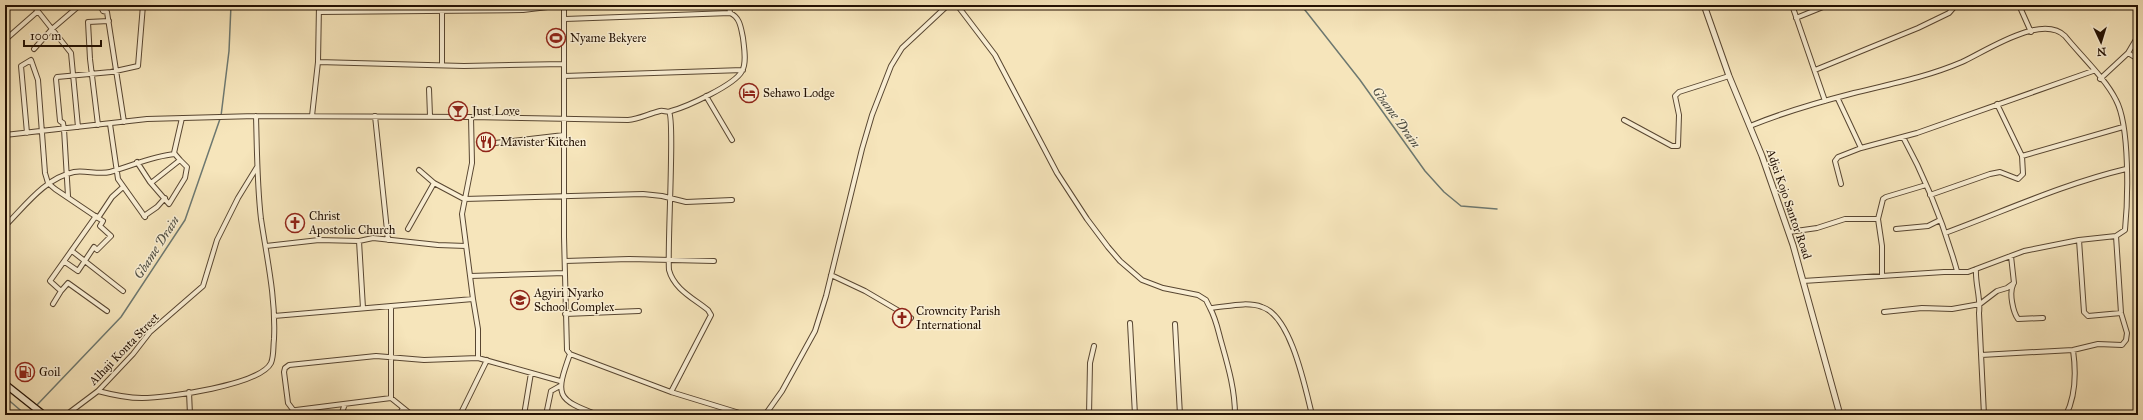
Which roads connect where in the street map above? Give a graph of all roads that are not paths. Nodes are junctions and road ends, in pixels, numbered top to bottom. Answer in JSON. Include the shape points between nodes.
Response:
{"nodes":[{"id":1,"x":33,"y":5,"type":"edge"},
{"id":2,"x":80,"y":5,"type":"edge"},
{"id":3,"x":100,"y":5,"type":"edge"},
{"id":4,"x":143,"y":5,"type":"edge"},
{"id":5,"x":319,"y":5,"type":"edge"},
{"id":6,"x":564,"y":5,"type":"edge"},
{"id":7,"x":729,"y":5,"type":"edge"},
{"id":8,"x":948,"y":5,"type":"edge"},
{"id":9,"x":958,"y":5,"type":"edge"},
{"id":10,"x":1704,"y":5,"type":"edge"},
{"id":11,"x":1792,"y":5,"type":"edge"},
{"id":12,"x":1828,"y":5,"type":"edge"},
{"id":13,"x":1956,"y":5,"type":"edge"},
{"id":14,"x":2019,"y":5,"type":"edge"},
{"id":15,"x":38,"y":11,"type":"junction"},
{"id":16,"x":442,"y":11,"type":"junction"},
{"id":17,"x":319,"y":12,"type":"junction"},
{"id":18,"x":730,"y":13,"type":"junction"},
{"id":19,"x":1796,"y":18,"type":"junction"},
{"id":20,"x":565,"y":19,"type":"junction"},
{"id":21,"x":109,"y":21,"type":"junction"},
{"id":22,"x":52,"y":29,"type":"junction"},
{"id":23,"x":2031,"y":32,"type":"junction"},
{"id":24,"x":2138,"y":36,"type":"edge"},
{"id":25,"x":5,"y":40,"type":"edge"},
{"id":26,"x":34,"y":49,"type":"dead end"},
{"id":27,"x":2128,"y":53,"type":"junction"},
{"id":28,"x":2138,"y":58,"type":"edge"},
{"id":29,"x":318,"y":62,"type":"junction"},
{"id":30,"x":564,"y":64,"type":"junction"},
{"id":31,"x":442,"y":65,"type":"junction"},
{"id":32,"x":743,"y":70,"type":"junction"},
{"id":33,"x":1815,"y":70,"type":"junction"},
{"id":34,"x":116,"y":71,"type":"junction"},
{"id":35,"x":2093,"y":71,"type":"junction"},
{"id":36,"x":92,"y":74,"type":"junction"},
{"id":37,"x":74,"y":75,"type":"junction"},
{"id":38,"x":564,"y":76,"type":"junction"},
{"id":39,"x":1729,"y":76,"type":"junction"},
{"id":40,"x":2100,"y":79,"type":"junction"},
{"id":41,"x":428,"y":89,"type":"dead end"},
{"id":42,"x":706,"y":96,"type":"junction"},
{"id":43,"x":1838,"y":99,"type":"junction"},
{"id":44,"x":1825,"y":101,"type":"junction"},
{"id":45,"x":1997,"y":104,"type":"junction"},
{"id":46,"x":669,"y":112,"type":"junction"},
{"id":47,"x":256,"y":116,"type":"junction"},
{"id":48,"x":312,"y":116,"type":"junction"},
{"id":49,"x":375,"y":116,"type":"junction"},
{"id":50,"x":430,"y":116,"type":"junction"},
{"id":51,"x":471,"y":117,"type":"junction"},
{"id":52,"x":182,"y":118,"type":"junction"},
{"id":53,"x":564,"y":120,"type":"junction"},
{"id":54,"x":1624,"y":120,"type":"dead end"},
{"id":55,"x":124,"y":122,"type":"junction"},
{"id":56,"x":110,"y":124,"type":"junction"},
{"id":57,"x":98,"y":125,"type":"junction"},
{"id":58,"x":1750,"y":126,"type":"junction"},
{"id":59,"x":78,"y":127,"type":"junction"},
{"id":60,"x":2123,"y":127,"type":"junction"},
{"id":61,"x":64,"y":129,"type":"junction"},
{"id":62,"x":42,"y":131,"type":"junction"},
{"id":63,"x":27,"y":133,"type":"junction"},
{"id":64,"x":5,"y":135,"type":"edge"},
{"id":65,"x":564,"y":135,"type":"junction"},
{"id":66,"x":1903,"y":137,"type":"junction"},
{"id":67,"x":732,"y":140,"type":"dead end"},
{"id":68,"x":495,"y":143,"type":"dead end"},
{"id":69,"x":1861,"y":148,"type":"junction"},
{"id":70,"x":175,"y":154,"type":"junction"},
{"id":71,"x":2022,"y":156,"type":"junction"},
{"id":72,"x":180,"y":160,"type":"junction"},
{"id":73,"x":137,"y":162,"type":"junction"},
{"id":74,"x":258,"y":167,"type":"junction"},
{"id":75,"x":116,"y":169,"type":"junction"},
{"id":76,"x":2126,"y":169,"type":"junction"},
{"id":77,"x":419,"y":170,"type":"dead end"},
{"id":78,"x":67,"y":175,"type":"junction"},
{"id":79,"x":48,"y":183,"type":"junction"},
{"id":80,"x":151,"y":183,"type":"junction"},
{"id":81,"x":434,"y":183,"type":"junction"},
{"id":82,"x":1841,"y":184,"type":"dead end"},
{"id":83,"x":1926,"y":185,"type":"junction"},
{"id":84,"x":123,"y":187,"type":"junction"},
{"id":85,"x":1930,"y":195,"type":"junction"},
{"id":86,"x":68,"y":196,"type":"junction"},
{"id":87,"x":565,"y":196,"type":"junction"},
{"id":88,"x":165,"y":198,"type":"junction"},
{"id":89,"x":670,"y":198,"type":"junction"},
{"id":90,"x":464,"y":199,"type":"junction"},
{"id":91,"x":732,"y":200,"type":"dead end"},
{"id":92,"x":97,"y":217,"type":"junction"},
{"id":93,"x":1878,"y":218,"type":"junction"},
{"id":94,"x":1940,"y":220,"type":"junction"},
{"id":95,"x":5,"y":226,"type":"edge"},
{"id":96,"x":408,"y":229,"type":"dead end"},
{"id":97,"x":1896,"y":229,"type":"dead end"},
{"id":98,"x":1789,"y":232,"type":"junction"},
{"id":99,"x":1945,"y":233,"type":"junction"},
{"id":100,"x":2116,"y":236,"type":"junction"},
{"id":101,"x":388,"y":240,"type":"junction"},
{"id":102,"x":2078,"y":240,"type":"junction"},
{"id":103,"x":359,"y":241,"type":"junction"},
{"id":104,"x":266,"y":246,"type":"junction"},
{"id":105,"x":466,"y":246,"type":"junction"},
{"id":106,"x":72,"y":251,"type":"junction"},
{"id":107,"x":2011,"y":256,"type":"junction"},
{"id":108,"x":84,"y":260,"type":"junction"},
{"id":109,"x":668,"y":260,"type":"junction"},
{"id":110,"x":565,"y":261,"type":"junction"},
{"id":111,"x":65,"y":262,"type":"junction"},
{"id":112,"x":714,"y":262,"type":"dead end"},
{"id":113,"x":1976,"y":269,"type":"junction"},
{"id":114,"x":1957,"y":271,"type":"junction"},
{"id":115,"x":565,"y":273,"type":"junction"},
{"id":116,"x":832,"y":275,"type":"junction"},
{"id":117,"x":470,"y":276,"type":"junction"},
{"id":118,"x":1882,"y":276,"type":"junction"},
{"id":119,"x":1803,"y":281,"type":"junction"},
{"id":120,"x":2014,"y":283,"type":"junction"},
{"id":121,"x":62,"y":291,"type":"junction"},
{"id":122,"x":123,"y":291,"type":"dead end"},
{"id":123,"x":473,"y":299,"type":"junction"},
{"id":124,"x":53,"y":304,"type":"dead end"},
{"id":125,"x":1980,"y":304,"type":"junction"},
{"id":126,"x":391,"y":306,"type":"junction"},
{"id":127,"x":363,"y":308,"type":"junction"},
{"id":128,"x":1210,"y":308,"type":"junction"},
{"id":129,"x":107,"y":311,"type":"dead end"},
{"id":130,"x":639,"y":311,"type":"dead end"},
{"id":131,"x":1884,"y":312,"type":"dead end"},
{"id":132,"x":2121,"y":313,"type":"junction"},
{"id":133,"x":565,"y":314,"type":"junction"},
{"id":134,"x":274,"y":316,"type":"junction"},
{"id":135,"x":911,"y":318,"type":"dead end"},
{"id":136,"x":2043,"y":318,"type":"dead end"},
{"id":137,"x":1130,"y":323,"type":"dead end"},
{"id":138,"x":1175,"y":324,"type":"dead end"},
{"id":139,"x":1094,"y":346,"type":"dead end"},
{"id":140,"x":2073,"y":350,"type":"junction"},
{"id":141,"x":570,"y":354,"type":"junction"},
{"id":142,"x":1981,"y":355,"type":"junction"},
{"id":143,"x":478,"y":358,"type":"junction"},
{"id":144,"x":390,"y":359,"type":"junction"},
{"id":145,"x":487,"y":360,"type":"junction"},
{"id":146,"x":531,"y":373,"type":"junction"},
{"id":147,"x":560,"y":381,"type":"junction"},
{"id":148,"x":5,"y":384,"type":"edge"},
{"id":149,"x":560,"y":386,"type":"junction"},
{"id":150,"x":98,"y":391,"type":"junction"},
{"id":151,"x":189,"y":392,"type":"junction"},
{"id":152,"x":671,"y":392,"type":"junction"},
{"id":153,"x":391,"y":398,"type":"junction"},
{"id":154,"x":345,"y":404,"type":"junction"},
{"id":155,"x":403,"y":408,"type":"junction"},
{"id":156,"x":293,"y":413,"type":"edge"},
{"id":157,"x":1984,"y":414,"type":"edge"},
{"id":158,"x":44,"y":415,"type":"edge"},
{"id":159,"x":66,"y":415,"type":"edge"},
{"id":160,"x":190,"y":415,"type":"edge"},
{"id":161,"x":341,"y":415,"type":"edge"},
{"id":162,"x":399,"y":415,"type":"edge"},
{"id":163,"x":412,"y":415,"type":"edge"},
{"id":164,"x":460,"y":415,"type":"edge"},
{"id":165,"x":524,"y":415,"type":"edge"},
{"id":166,"x":546,"y":415,"type":"edge"},
{"id":167,"x":598,"y":415,"type":"edge"},
{"id":168,"x":746,"y":415,"type":"edge"},
{"id":169,"x":765,"y":415,"type":"edge"},
{"id":170,"x":1089,"y":415,"type":"edge"},
{"id":171,"x":1135,"y":415,"type":"edge"},
{"id":172,"x":1180,"y":415,"type":"edge"},
{"id":173,"x":1235,"y":415,"type":"edge"},
{"id":174,"x":1312,"y":415,"type":"edge"},
{"id":175,"x":1840,"y":415,"type":"edge"},
{"id":176,"x":1922,"y":415,"type":"edge"},
{"id":177,"x":2066,"y":415,"type":"edge"}],
"edges":[{"from":1,"to":15,"type":"street"},
{"from":2,"to":22,"type":"street"},
{"from":3,"to":21,"type":"street","via":[[103,11],[107,12]]},
{"from":4,"to":34,"type":"street","via":[[138,66]]},
{"from":5,"to":17,"type":"street"},
{"from":6,"to":16,"type":"street","via":[[523,10]]},
{"from":6,"to":20,"type":"street"},
{"from":7,"to":18,"type":"street"},
{"from":8,"to":116,"type":"street","via":[[902,48],[891,66],[862,149]]},
{"from":9,"to":128,"type":"street","via":[[995,55],[1057,173],[1108,247],[1142,280],[1163,288],[1198,295],[1206,300]]},
{"from":10,"to":39,"type":"street","name":"Adjei Kojo Santor Road"},
{"from":11,"to":19,"type":"street"},
{"from":12,"to":19,"type":"street"},
{"from":13,"to":33,"type":"street","via":[[1949,13],[1918,28]]},
{"from":14,"to":23,"type":"street"},
{"from":15,"to":22,"type":"street"},
{"from":15,"to":25,"type":"street"},
{"from":16,"to":17,"type":"street"},
{"from":16,"to":31,"type":"street"},
{"from":17,"to":29,"type":"street"},
{"from":18,"to":20,"type":"street"},
{"from":18,"to":32,"type":"street","via":[[737,18],[742,31]]},
{"from":19,"to":33,"type":"street"},
{"from":20,"to":30,"type":"street"},
{"from":21,"to":34,"type":"street"},
{"from":21,"to":36,"type":"street","via":[[88,22]]},
{"from":22,"to":26,"type":"street"},
{"from":22,"to":37,"type":"street","via":[[71,53]]},
{"from":23,"to":35,"type":"street","via":[[2044,28],[2061,32]]},
{"from":23,"to":43,"type":"street","via":[[2012,37],[1941,71]]},
{"from":24,"to":27,"type":"street"},
{"from":27,"to":28,"type":"street"},
{"from":27,"to":40,"type":"street"},
{"from":29,"to":31,"type":"street"},
{"from":29,"to":48,"type":"street"},
{"from":30,"to":31,"type":"street"},
{"from":30,"to":38,"type":"street"},
{"from":32,"to":38,"type":"street"},
{"from":32,"to":42,"type":"street","via":[[734,81]]},
{"from":33,"to":44,"type":"street"},
{"from":34,"to":36,"type":"street"},
{"from":34,"to":55,"type":"street"},
{"from":35,"to":40,"type":"street"},
{"from":35,"to":45,"type":"street"},
{"from":36,"to":37,"type":"street"},
{"from":36,"to":57,"type":"street"},
{"from":37,"to":59,"type":"street"},
{"from":37,"to":61,"type":"street","via":[[56,79],[60,121]]},
{"from":38,"to":53,"type":"street"},
{"from":39,"to":54,"type":"street","via":[[1679,92],[1675,96],[1679,114],[1678,146],[1672,146]]},
{"from":39,"to":58,"type":"street","name":"Adjei Kojo Santor Road"},
{"from":40,"to":60,"type":"street","via":[[2116,99]]},
{"from":41,"to":50,"type":"street"},
{"from":42,"to":46,"type":"street"},
{"from":42,"to":67,"type":"street"},
{"from":43,"to":44,"type":"street"},
{"from":43,"to":69,"type":"street"},
{"from":44,"to":58,"type":"street"},
{"from":45,"to":66,"type":"street"},
{"from":45,"to":71,"type":"street"},
{"from":46,"to":53,"type":"street","via":[[659,111],[628,120]]},
{"from":46,"to":89,"type":"street","via":[[672,126]]},
{"from":47,"to":48,"type":"street"},
{"from":47,"to":52,"type":"street"},
{"from":47,"to":74,"type":"street"},
{"from":48,"to":49,"type":"street"},
{"from":49,"to":50,"type":"street"},
{"from":49,"to":101,"type":"street"},
{"from":50,"to":51,"type":"street"},
{"from":51,"to":53,"type":"street"},
{"from":51,"to":90,"type":"street","via":[[473,154]]},
{"from":52,"to":55,"type":"street"},
{"from":52,"to":70,"type":"street"},
{"from":53,"to":65,"type":"street"},
{"from":55,"to":56,"type":"street"},
{"from":56,"to":57,"type":"street"},
{"from":56,"to":75,"type":"street"},
{"from":57,"to":59,"type":"street"},
{"from":58,"to":98,"type":"street","name":"Adjei Kojo Santor Road"},
{"from":59,"to":61,"type":"street"},
{"from":60,"to":71,"type":"street"},
{"from":60,"to":76,"type":"street"},
{"from":61,"to":62,"type":"street"},
{"from":61,"to":78,"type":"street"},
{"from":62,"to":63,"type":"street"},
{"from":62,"to":63,"type":"street","via":[[38,80],[31,60],[21,66]]},
{"from":62,"to":79,"type":"street"},
{"from":63,"to":64,"type":"street"},
{"from":65,"to":68,"type":"street"},
{"from":65,"to":87,"type":"street"},
{"from":66,"to":69,"type":"street"},
{"from":66,"to":83,"type":"street"},
{"from":69,"to":82,"type":"street","via":[[1838,157],[1836,161]]},
{"from":70,"to":72,"type":"street"},
{"from":70,"to":73,"type":"street"},
{"from":71,"to":85,"type":"street","via":[[2023,174],[2018,179],[2000,172]]},
{"from":72,"to":80,"type":"street"},
{"from":72,"to":88,"type":"street","via":[[187,167],[185,178],[169,204]]},
{"from":73,"to":75,"type":"street"},
{"from":73,"to":80,"type":"street"},
{"from":74,"to":104,"type":"street","via":[[261,218]]},
{"from":74,"to":150,"type":"street","name":"Alhaji Konta Street","via":[[238,198],[217,240],[203,286],[150,332]]},
{"from":75,"to":78,"type":"street","via":[[110,172],[74,172]]},
{"from":75,"to":84,"type":"street"},
{"from":76,"to":99,"type":"street","via":[[2036,196]]},
{"from":76,"to":100,"type":"street","via":[[2125,230]]},
{"from":77,"to":81,"type":"street"},
{"from":78,"to":79,"type":"street","via":[[57,177]]},
{"from":78,"to":86,"type":"street"},
{"from":79,"to":86,"type":"street"},
{"from":79,"to":95,"type":"street"},
{"from":80,"to":88,"type":"street"},
{"from":81,"to":90,"type":"street"},
{"from":81,"to":96,"type":"street"},
{"from":83,"to":85,"type":"street"},
{"from":83,"to":93,"type":"street","via":[[1882,199]]},
{"from":84,"to":88,"type":"street","via":[[144,216]]},
{"from":84,"to":92,"type":"street"},
{"from":85,"to":94,"type":"street"},
{"from":86,"to":92,"type":"street"},
{"from":87,"to":89,"type":"street","via":[[643,194]]},
{"from":87,"to":90,"type":"street"},
{"from":87,"to":110,"type":"street"},
{"from":89,"to":91,"type":"street","via":[[686,202]]},
{"from":89,"to":109,"type":"street"},
{"from":90,"to":105,"type":"street","via":[[462,224]]},
{"from":92,"to":106,"type":"street"},
{"from":92,"to":108,"type":"street","via":[[103,221],[100,226],[111,236],[97,250],[94,247]]},
{"from":93,"to":98,"type":"street","via":[[1845,219],[1817,228]]},
{"from":93,"to":118,"type":"street","via":[[1882,246]]},
{"from":94,"to":97,"type":"street","via":[[1928,226]]},
{"from":94,"to":99,"type":"street"},
{"from":98,"to":119,"type":"street","name":"Adjei Kojo Santor Road"},
{"from":99,"to":114,"type":"street"},
{"from":100,"to":102,"type":"street"},
{"from":100,"to":132,"type":"street"},
{"from":101,"to":103,"type":"street","via":[[373,238]]},
{"from":101,"to":105,"type":"street"},
{"from":102,"to":107,"type":"street","via":[[2042,246]]},
{"from":102,"to":132,"type":"street","via":[[2084,312],[2088,316]]},
{"from":103,"to":104,"type":"street","via":[[319,240]]},
{"from":103,"to":127,"type":"street"},
{"from":104,"to":134,"type":"street"},
{"from":105,"to":117,"type":"street"},
{"from":106,"to":108,"type":"street"},
{"from":106,"to":111,"type":"street"},
{"from":107,"to":113,"type":"street"},
{"from":107,"to":120,"type":"street"},
{"from":108,"to":111,"type":"street","via":[[78,271]]},
{"from":108,"to":122,"type":"street"},
{"from":109,"to":110,"type":"street"},
{"from":109,"to":112,"type":"street"},
{"from":109,"to":152,"type":"street","via":[[671,278],[676,285],[711,315]]},
{"from":110,"to":115,"type":"street"},
{"from":111,"to":121,"type":"street","via":[[50,281]]},
{"from":113,"to":114,"type":"street"},
{"from":113,"to":125,"type":"street"},
{"from":114,"to":118,"type":"street"},
{"from":115,"to":117,"type":"street"},
{"from":115,"to":133,"type":"street"},
{"from":116,"to":135,"type":"street","via":[[875,296]]},
{"from":116,"to":169,"type":"street","via":[[814,331],[782,392]]},
{"from":117,"to":123,"type":"street"},
{"from":118,"to":119,"type":"street"},
{"from":119,"to":175,"type":"street","name":"Adjei Kojo Santor Road"},
{"from":120,"to":125,"type":"street","via":[[1996,291]]},
{"from":120,"to":136,"type":"street","via":[[2011,290],[2018,319]]},
{"from":121,"to":124,"type":"street"},
{"from":121,"to":129,"type":"street","via":[[68,283]]},
{"from":123,"to":126,"type":"street"},
{"from":123,"to":143,"type":"street","via":[[478,329]]},
{"from":125,"to":131,"type":"street","via":[[1952,309],[1922,308]]},
{"from":125,"to":142,"type":"street"},
{"from":126,"to":127,"type":"street"},
{"from":126,"to":144,"type":"street"},
{"from":127,"to":134,"type":"street"},
{"from":128,"to":173,"type":"street","via":[[1230,372]]},
{"from":128,"to":174,"type":"street","via":[[1261,306],[1278,317],[1288,335]]},
{"from":130,"to":133,"type":"street"},
{"from":132,"to":140,"type":"street","via":[[2127,333],[2122,345],[2098,344]]},
{"from":133,"to":141,"type":"street","via":[[566,346]]},
{"from":134,"to":151,"type":"street","via":[[273,354],[267,369],[241,382]]},
{"from":137,"to":171,"type":"street"},
{"from":138,"to":172,"type":"street"},
{"from":139,"to":170,"type":"street","via":[[1090,363]]},
{"from":140,"to":142,"type":"street"},
{"from":140,"to":177,"type":"street","via":[[2076,365],[2074,387]]},
{"from":141,"to":147,"type":"street"},
{"from":141,"to":152,"type":"street"},
{"from":142,"to":157,"type":"street"},
{"from":143,"to":144,"type":"street"},
{"from":143,"to":145,"type":"street"},
{"from":144,"to":153,"type":"street"},
{"from":144,"to":156,"type":"street","via":[[376,356],[289,364],[284,372],[288,403]]},
{"from":145,"to":146,"type":"street"},
{"from":145,"to":164,"type":"street"},
{"from":146,"to":147,"type":"street"},
{"from":146,"to":165,"type":"street"},
{"from":147,"to":149,"type":"street"},
{"from":148,"to":158,"type":"main road"},
{"from":149,"to":166,"type":"street","via":[[551,390]]},
{"from":149,"to":167,"type":"street","via":[[562,395],[572,405]]},
{"from":150,"to":151,"type":"street","via":[[122,397],[144,398]]},
{"from":150,"to":159,"type":"street","name":"Alhaji Konta Street"},
{"from":151,"to":160,"type":"street"},
{"from":152,"to":168,"type":"street"},
{"from":153,"to":154,"type":"street"},
{"from":153,"to":155,"type":"street"},
{"from":154,"to":156,"type":"street"},
{"from":154,"to":161,"type":"street"},
{"from":155,"to":162,"type":"street"},
{"from":155,"to":163,"type":"street"},
{"from":157,"to":176,"type":"street"}]}
